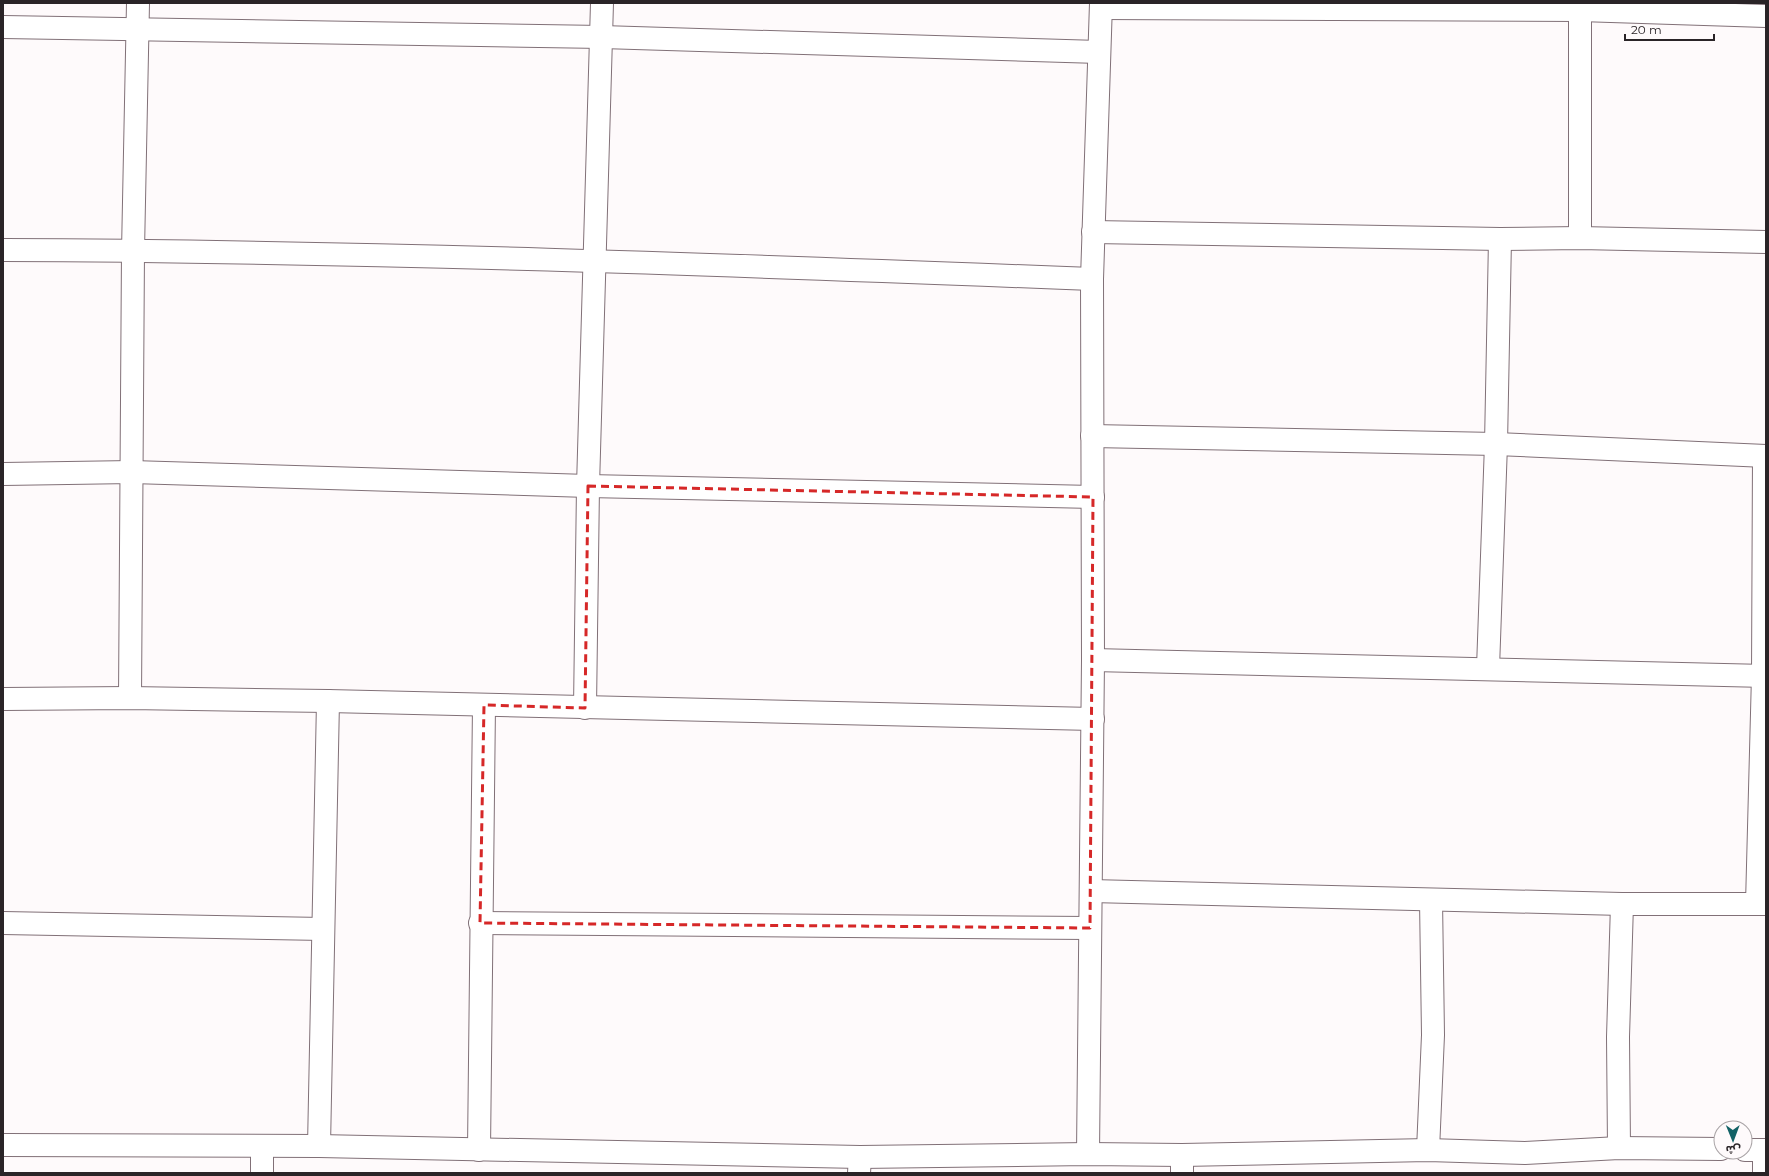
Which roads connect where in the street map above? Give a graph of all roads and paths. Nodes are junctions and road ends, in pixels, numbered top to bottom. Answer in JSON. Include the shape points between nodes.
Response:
{"nodes":[{"id":1,"x":138,"y":3,"type":"edge"},
{"id":2,"x":602,"y":3,"type":"edge"},
{"id":3,"x":1101,"y":6,"type":"edge"},
{"id":4,"x":1580,"y":10,"type":"junction"},
{"id":5,"x":1766,"y":16,"type":"edge"},
{"id":6,"x":3,"y":28,"type":"edge"},
{"id":7,"x":138,"y":29,"type":"junction"},
{"id":8,"x":602,"y":37,"type":"junction"},
{"id":9,"x":1099,"y":52,"type":"junction"},
{"id":10,"x":1093,"y":232,"type":"junction"},
{"id":11,"x":1580,"y":238,"type":"junction"},
{"id":12,"x":1500,"y":239,"type":"junction"},
{"id":13,"x":1766,"y":242,"type":"edge"},
{"id":14,"x":3,"y":250,"type":"edge"},
{"id":15,"x":133,"y":251,"type":"junction"},
{"id":16,"x":596,"y":260,"type":"junction"},
{"id":17,"x":1092,"y":279,"type":"junction"},
{"id":18,"x":1092,"y":436,"type":"junction"},
{"id":19,"x":1496,"y":444,"type":"junction"},
{"id":20,"x":1765,"y":456,"type":"edge"},
{"id":21,"x":132,"y":472,"type":"junction"},
{"id":22,"x":3,"y":474,"type":"edge"},
{"id":23,"x":588,"y":486,"type":"junction"},
{"id":24,"x":1093,"y":498,"type":"junction"},
{"id":25,"x":1093,"y":660,"type":"junction"},
{"id":26,"x":1488,"y":668,"type":"junction"},
{"id":27,"x":1764,"y":676,"type":"edge"},
{"id":28,"x":130,"y":698,"type":"junction"},
{"id":29,"x":3,"y":699,"type":"edge"},
{"id":30,"x":328,"y":701,"type":"junction"},
{"id":31,"x":484,"y":705,"type":"junction"},
{"id":32,"x":585,"y":708,"type":"junction"},
{"id":33,"x":1093,"y":719,"type":"junction"},
{"id":34,"x":1091,"y":891,"type":"junction"},
{"id":35,"x":1431,"y":900,"type":"junction"},
{"id":36,"x":1622,"y":904,"type":"junction"},
{"id":37,"x":1762,"y":904,"type":"edge"},
{"id":38,"x":3,"y":923,"type":"edge"},
{"id":39,"x":480,"y":923,"type":"junction"},
{"id":40,"x":1090,"y":928,"type":"junction"},
{"id":41,"x":323,"y":929,"type":"junction"},
{"id":42,"x":3,"y":1146,"type":"edge"},
{"id":43,"x":262,"y":1146,"type":"junction"},
{"id":44,"x":320,"y":1146,"type":"junction"},
{"id":45,"x":1618,"y":1148,"type":"junction"},
{"id":46,"x":1713,"y":1149,"type":"edge"},
{"id":47,"x":478,"y":1150,"type":"junction"},
{"id":48,"x":1428,"y":1150,"type":"junction"},
{"id":49,"x":1758,"y":1150,"type":"edge"},
{"id":50,"x":1088,"y":1154,"type":"junction"},
{"id":51,"x":1182,"y":1164,"type":"edge"},
{"id":52,"x":860,"y":1165,"type":"edge"},
{"id":53,"x":262,"y":1173,"type":"edge"},
{"id":54,"x":1764,"y":1173,"type":"edge"}],
"edges":[{"from":1,"to":7,"type":"street"},
{"from":2,"to":8,"type":"street"},
{"from":3,"to":4,"type":"street"},
{"from":3,"to":9,"type":"street"},
{"from":4,"to":5,"type":"street"},
{"from":4,"to":11,"type":"street"},
{"from":6,"to":7,"type":"street"},
{"from":7,"to":8,"type":"street"},
{"from":7,"to":15,"type":"street"},
{"from":8,"to":9,"type":"street"},
{"from":8,"to":16,"type":"street"},
{"from":9,"to":10,"type":"street"},
{"from":10,"to":12,"type":"street"},
{"from":10,"to":17,"type":"street"},
{"from":11,"to":12,"type":"street"},
{"from":11,"to":13,"type":"street"},
{"from":12,"to":19,"type":"street"},
{"from":14,"to":15,"type":"street"},
{"from":15,"to":16,"type":"street"},
{"from":15,"to":21,"type":"street"},
{"from":16,"to":17,"type":"street"},
{"from":16,"to":23,"type":"street"},
{"from":17,"to":18,"type":"street"},
{"from":18,"to":19,"type":"street"},
{"from":18,"to":24,"type":"street"},
{"from":19,"to":20,"type":"street"},
{"from":19,"to":26,"type":"street"},
{"from":20,"to":27,"type":"street"},
{"from":21,"to":22,"type":"street"},
{"from":21,"to":23,"type":"street"},
{"from":21,"to":28,"type":"street"},
{"from":23,"to":24,"type":"street"},
{"from":23,"to":32,"type":"street"},
{"from":24,"to":25,"type":"street"},
{"from":25,"to":26,"type":"street"},
{"from":25,"to":33,"type":"street"},
{"from":26,"to":27,"type":"street"},
{"from":27,"to":37,"type":"street"},
{"from":28,"to":29,"type":"street"},
{"from":28,"to":30,"type":"street"},
{"from":30,"to":31,"type":"street"},
{"from":30,"to":41,"type":"street"},
{"from":31,"to":32,"type":"street"},
{"from":31,"to":39,"type":"street"},
{"from":32,"to":33,"type":"street"},
{"from":33,"to":34,"type":"street"},
{"from":34,"to":35,"type":"street"},
{"from":34,"to":40,"type":"street"},
{"from":35,"to":36,"type":"street"},
{"from":35,"to":48,"type":"street","via":[[1433,1034]]},
{"from":36,"to":37,"type":"street"},
{"from":36,"to":45,"type":"street"},
{"from":38,"to":41,"type":"street"},
{"from":39,"to":40,"type":"street"},
{"from":39,"to":47,"type":"street"},
{"from":40,"to":50,"type":"street"},
{"from":41,"to":44,"type":"street"},
{"from":42,"to":43,"type":"street"},
{"from":43,"to":44,"type":"street"},
{"from":43,"to":53,"type":"street"},
{"from":44,"to":47,"type":"street"},
{"from":45,"to":46,"type":"street"},
{"from":45,"to":48,"type":"street","via":[[1524,1153]]},
{"from":47,"to":52,"type":"street"},
{"from":48,"to":51,"type":"street"},
{"from":49,"to":54,"type":"street"},
{"from":50,"to":51,"type":"street"},
{"from":50,"to":52,"type":"street"}]}
